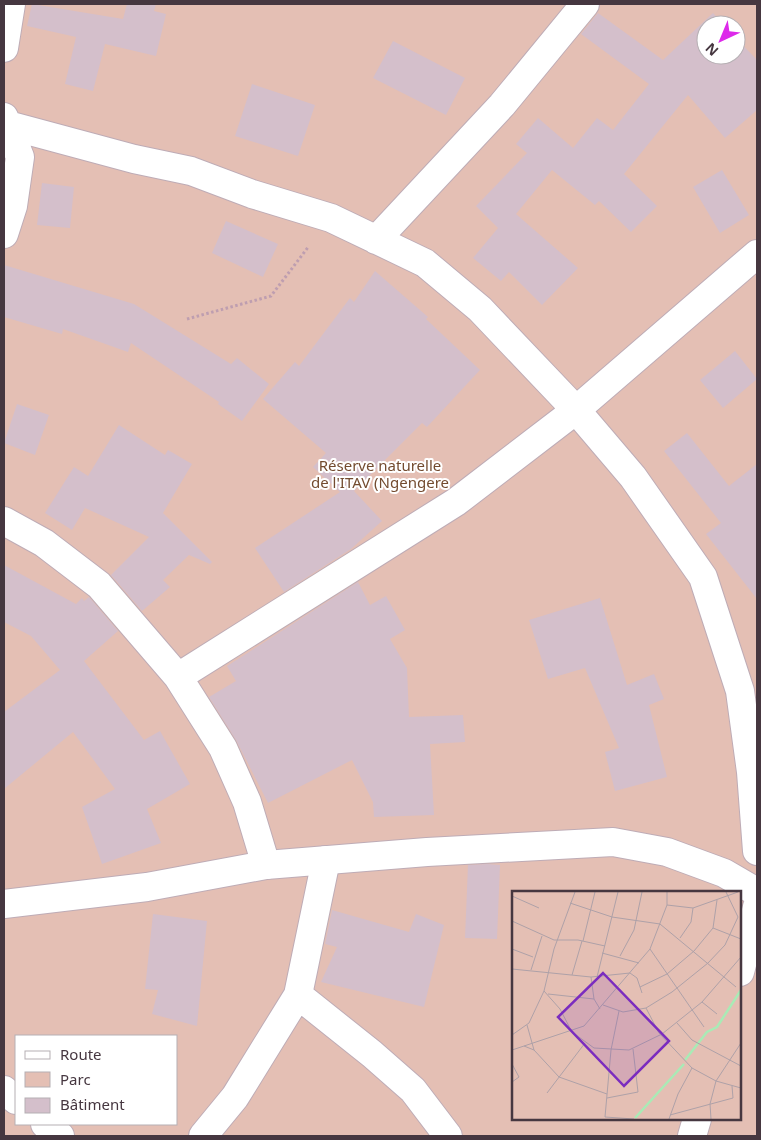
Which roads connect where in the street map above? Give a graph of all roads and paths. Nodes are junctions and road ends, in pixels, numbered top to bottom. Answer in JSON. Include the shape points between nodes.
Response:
{"nodes":[{"id":1,"x":11,"y":4,"type":"edge"},
{"id":2,"x":585,"y":4,"type":"edge"},
{"id":3,"x":4,"y":48,"type":"edge"},
{"id":4,"x":5,"y":122,"type":"edge"},
{"id":5,"x":331,"y":218,"type":"junction"},
{"id":6,"x":4,"y":234,"type":"edge"},
{"id":7,"x":376,"y":240,"type":"junction"},
{"id":8,"x":757,"y":254,"type":"edge"},
{"id":9,"x":187,"y":319,"type":"dead end"},
{"id":10,"x":576,"y":410,"type":"junction"},
{"id":11,"x":4,"y":521,"type":"edge"},
{"id":12,"x":178,"y":677,"type":"junction"},
{"id":13,"x":749,"y":689,"type":"edge"},
{"id":14,"x":757,"y":851,"type":"edge"},
{"id":15,"x":326,"y":860,"type":"junction"},
{"id":16,"x":266,"y":865,"type":"junction"},
{"id":17,"x":757,"y":892,"type":"edge"},
{"id":18,"x":4,"y":904,"type":"edge"},
{"id":19,"x":757,"y":907,"type":"edge"},
{"id":20,"x":741,"y":968,"type":"edge"},
{"id":21,"x":298,"y":994,"type":"junction"},
{"id":22,"x":4,"y":1090,"type":"edge"},
{"id":23,"x":15,"y":1099,"type":"edge"},
{"id":24,"x":697,"y":1120,"type":"edge"},
{"id":25,"x":46,"y":1125,"type":"edge"},
{"id":26,"x":60,"y":1136,"type":"edge"},
{"id":27,"x":203,"y":1136,"type":"edge"},
{"id":28,"x":448,"y":1136,"type":"edge"},
{"id":29,"x":692,"y":1136,"type":"edge"}],
"edges":[{"from":1,"to":3,"type":"street"},
{"from":2,"to":7,"type":"street","via":[[502,105]]},
{"from":4,"to":5,"type":"street","via":[[134,159],[191,171]]},
{"from":4,"to":6,"type":"street","via":[[20,157],[13,206]]},
{"from":5,"to":7,"type":"street"},
{"from":5,"to":9,"type":"path","via":[[270,296]]},
{"from":7,"to":10,"type":"street","via":[[425,262],[480,309]]},
{"from":8,"to":10,"type":"street"},
{"from":10,"to":12,"type":"street","via":[[456,502]]},
{"from":10,"to":13,"type":"street","via":[[633,477],[703,577]]},
{"from":11,"to":12,"type":"street","via":[[44,543],[99,585]]},
{"from":12,"to":16,"type":"street","via":[[223,748],[247,802]]},
{"from":13,"to":14,"type":"street"},
{"from":15,"to":16,"type":"street"},
{"from":15,"to":17,"type":"street","via":[[613,842],[667,852],[724,873]]},
{"from":15,"to":21,"type":"street"},
{"from":16,"to":18,"type":"street","via":[[147,887]]},
{"from":19,"to":20,"type":"street"},
{"from":21,"to":27,"type":"street","via":[[240,1089]]},
{"from":21,"to":28,"type":"street","via":[[414,1090]]},
{"from":22,"to":23,"type":"street"},
{"from":24,"to":29,"type":"street"},
{"from":25,"to":26,"type":"street"}]}
